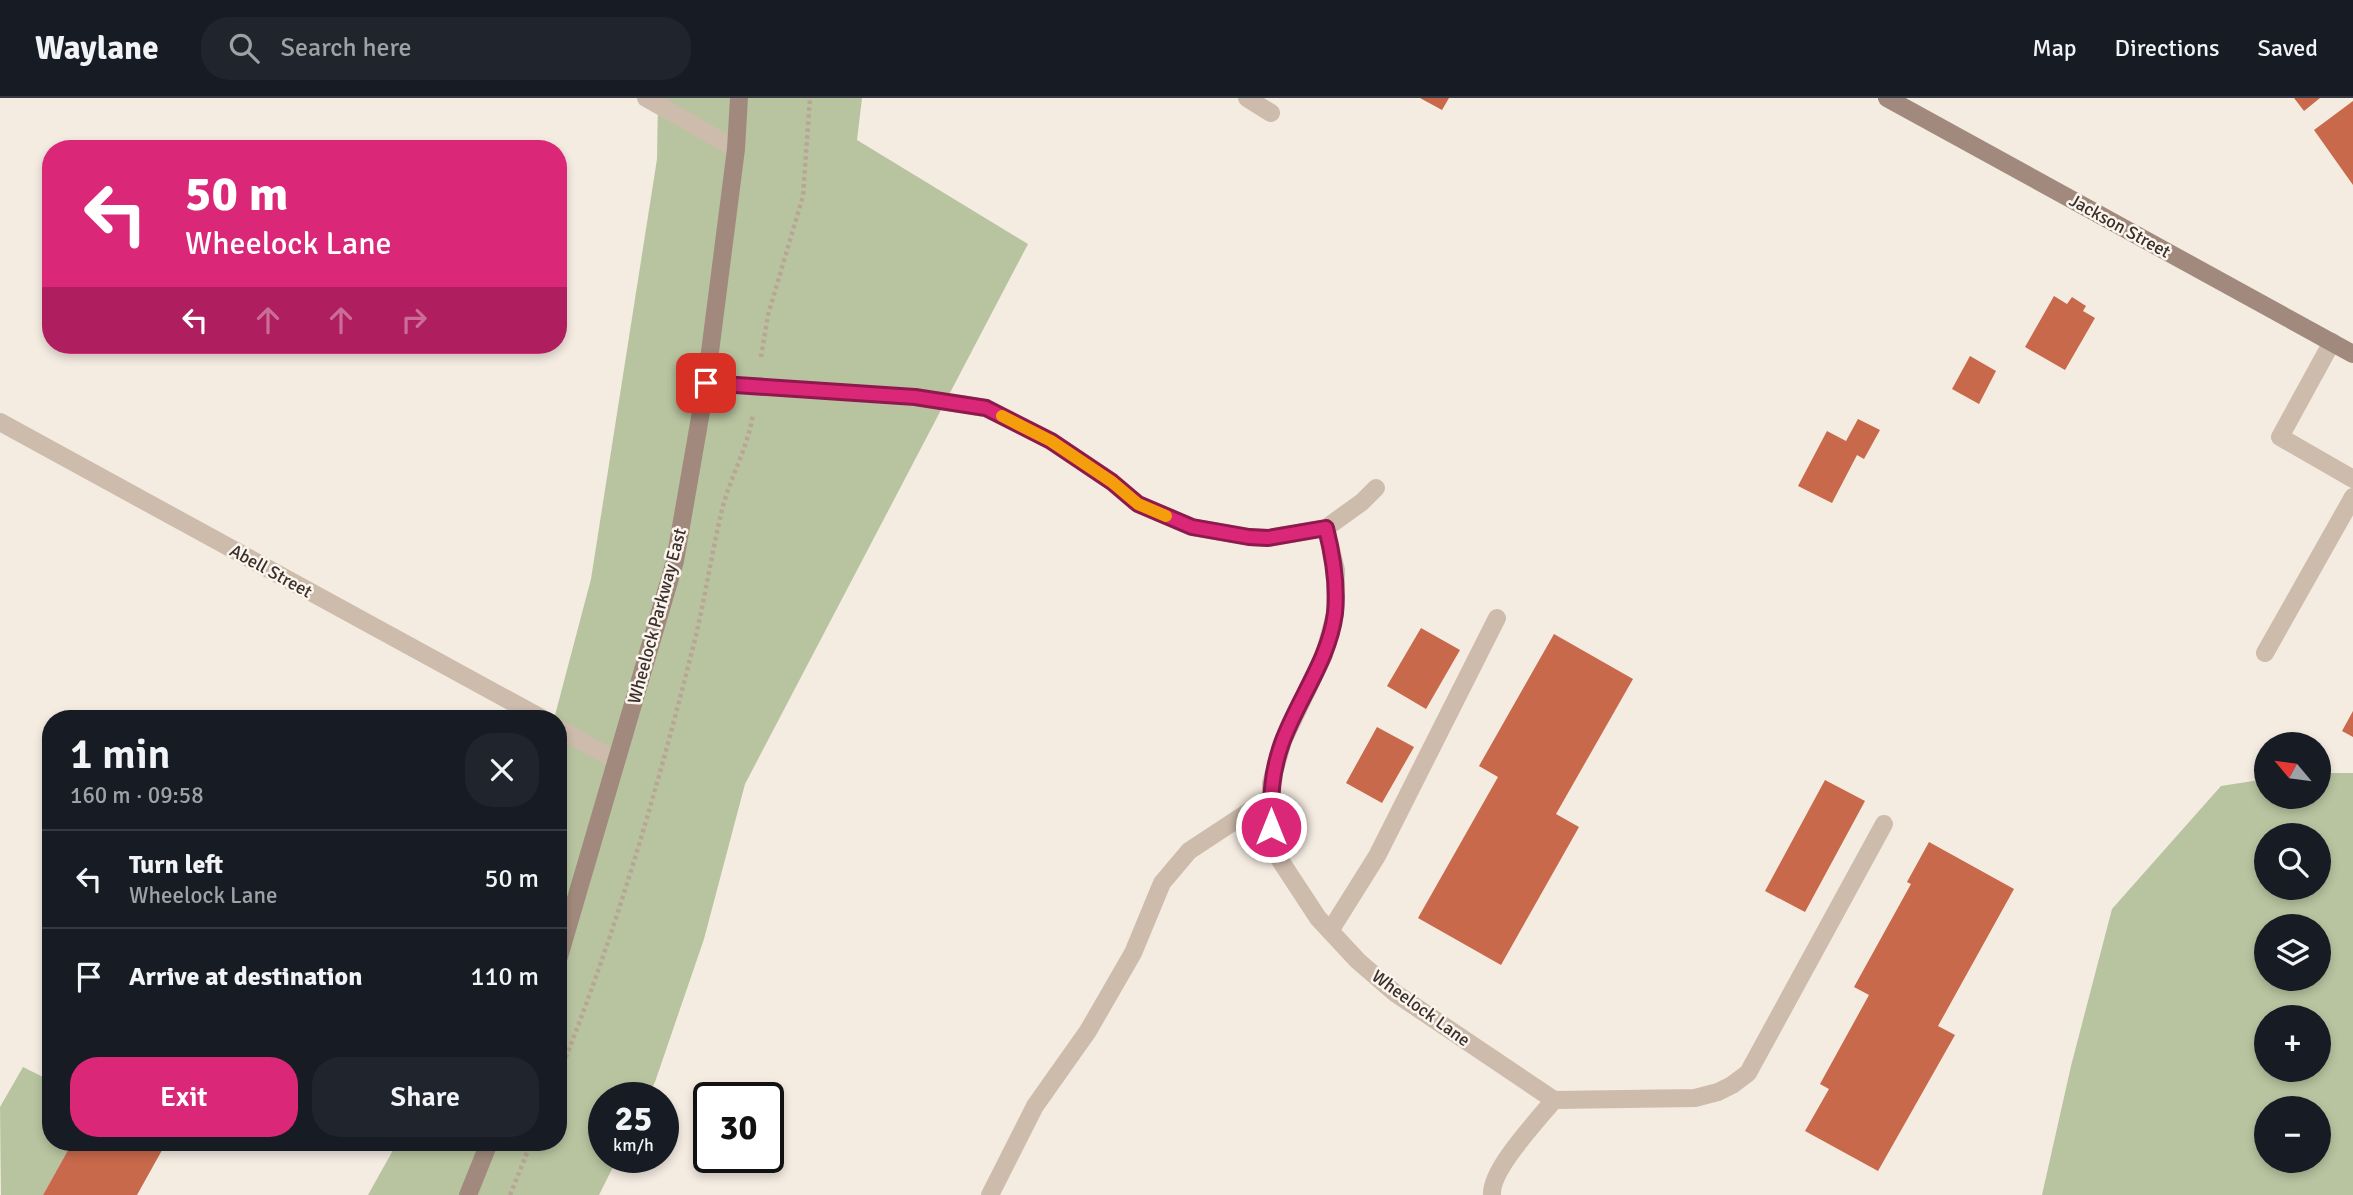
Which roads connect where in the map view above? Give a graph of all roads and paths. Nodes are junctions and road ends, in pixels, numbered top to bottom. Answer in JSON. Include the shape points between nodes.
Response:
{"nodes":[{"id":1,"x":646,"y":98,"type":"edge"},
{"id":2,"x":739,"y":98,"type":"edge"},
{"id":3,"x":810,"y":98,"type":"edge"},
{"id":4,"x":1247,"y":98,"type":"edge"},
{"id":5,"x":1887,"y":98,"type":"edge"},
{"id":6,"x":1271,"y":113,"type":"dead end"},
{"id":7,"x":736,"y":149,"type":"junction"},
{"id":8,"x":2332,"y":342,"type":"junction"},
{"id":9,"x":2353,"y":354,"type":"edge"},
{"id":10,"x":706,"y":383,"type":"junction"},
{"id":11,"x":757,"y":387,"type":"junction"},
{"id":12,"x":0,"y":422,"type":"edge"},
{"id":13,"x":2353,"y":479,"type":"edge"},
{"id":14,"x":1376,"y":488,"type":"dead end"},
{"id":15,"x":2353,"y":497,"type":"edge"},
{"id":16,"x":1326,"y":528,"type":"junction"},
{"id":17,"x":1497,"y":618,"type":"dead end"},
{"id":18,"x":2265,"y":653,"type":"dead end"},
{"id":19,"x":527,"y":710,"type":"edge"},
{"id":20,"x":567,"y":733,"type":"edge"},
{"id":21,"x":617,"y":761,"type":"junction"},
{"id":22,"x":1271,"y":797,"type":"junction"},
{"id":23,"x":1884,"y":824,"type":"dead end"},
{"id":24,"x":567,"y":930,"type":"edge"},
{"id":25,"x":1330,"y":930,"type":"junction"},
{"id":26,"x":567,"y":1055,"type":"edge"},
{"id":27,"x":1554,"y":1101,"type":"junction"},
{"id":28,"x":486,"y":1151,"type":"edge"},
{"id":29,"x":528,"y":1151,"type":"edge"},
{"id":30,"x":468,"y":1195,"type":"edge"},
{"id":31,"x":510,"y":1195,"type":"edge"},
{"id":32,"x":990,"y":1195,"type":"edge"},
{"id":33,"x":1492,"y":1195,"type":"edge"}],
"edges":[{"from":1,"to":7,"type":"street"},
{"from":2,"to":7,"type":"street","name":"Wheelock Parkway East"},
{"from":3,"to":11,"type":"path","via":[[803,196],[768,315]]},
{"from":4,"to":6,"type":"street"},
{"from":5,"to":8,"type":"street","name":"Jackson Street"},
{"from":7,"to":10,"type":"street","name":"Wheelock Parkway East"},
{"from":8,"to":9,"type":"street","name":"Jackson Street"},
{"from":8,"to":13,"type":"street","via":[[2280,437]]},
{"from":10,"to":11,"type":"street"},
{"from":10,"to":21,"type":"street","name":"Wheelock Parkway East","via":[[675,561]]},
{"from":11,"to":16,"type":"street","via":[[915,397],[986,408],[1051,441],[1138,504],[1192,527],[1259,538]]},
{"from":11,"to":26,"type":"path","via":[[750,435],[723,507],[697,632],[645,827]]},
{"from":12,"to":19,"type":"street","name":"Abell Street"},
{"from":14,"to":16,"type":"street"},
{"from":15,"to":18,"type":"street"},
{"from":16,"to":22,"type":"street","name":"Wheelock Lane","via":[[1336,570],[1335,614],[1324,655],[1283,741]]},
{"from":17,"to":25,"type":"street","via":[[1377,856]]},
{"from":20,"to":21,"type":"street"},
{"from":21,"to":24,"type":"street","name":"Wheelock Parkway East"},
{"from":22,"to":25,"type":"street","name":"Wheelock Lane","via":[[1278,857]]},
{"from":22,"to":32,"type":"street","via":[[1189,851],[1162,883],[1133,953],[1088,1031],[1035,1106]]},
{"from":23,"to":27,"type":"street","via":[[1748,1073],[1718,1092],[1695,1098]]},
{"from":25,"to":27,"type":"street","name":"Wheelock Lane","via":[[1395,993]]},
{"from":27,"to":33,"type":"street","via":[[1507,1160]]},
{"from":28,"to":30,"type":"street"},
{"from":29,"to":31,"type":"path"}]}
